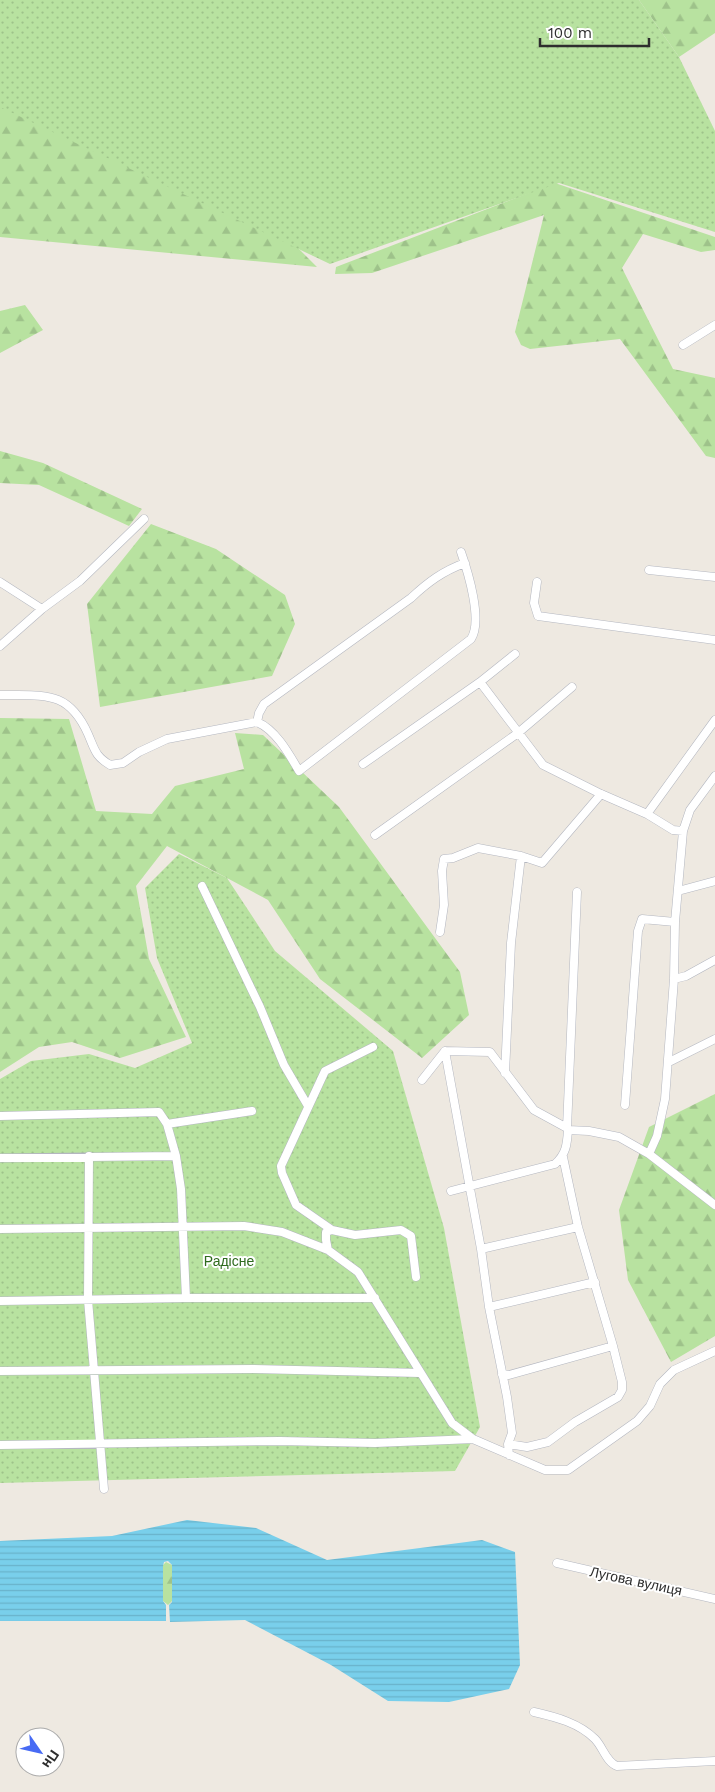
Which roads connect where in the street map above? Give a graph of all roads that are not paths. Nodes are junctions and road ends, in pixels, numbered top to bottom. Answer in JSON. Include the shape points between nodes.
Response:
{"nodes":[{"id":1,"x":715,"y":325,"type":"edge"},
{"id":2,"x":683,"y":345,"type":"dead end"},
{"id":3,"x":144,"y":519,"type":"dead end"},
{"id":4,"x":461,"y":552,"type":"dead end"},
{"id":5,"x":465,"y":563,"type":"junction"},
{"id":6,"x":649,"y":570,"type":"dead end"},
{"id":7,"x":715,"y":577,"type":"edge"},
{"id":8,"x":0,"y":582,"type":"edge"},
{"id":9,"x":537,"y":582,"type":"dead end"},
{"id":10,"x":42,"y":609,"type":"junction"},
{"id":11,"x":715,"y":640,"type":"edge"},
{"id":12,"x":0,"y":646,"type":"edge"},
{"id":13,"x":515,"y":654,"type":"dead end"},
{"id":14,"x":480,"y":682,"type":"junction"},
{"id":15,"x":572,"y":687,"type":"dead end"},
{"id":16,"x":0,"y":695,"type":"edge"},
{"id":17,"x":715,"y":720,"type":"edge"},
{"id":18,"x":257,"y":722,"type":"junction"},
{"id":19,"x":518,"y":733,"type":"junction"},
{"id":20,"x":363,"y":764,"type":"dead end"},
{"id":21,"x":715,"y":776,"type":"edge"},
{"id":22,"x":601,"y":794,"type":"junction"},
{"id":23,"x":647,"y":814,"type":"junction"},
{"id":24,"x":683,"y":831,"type":"junction"},
{"id":25,"x":375,"y":834,"type":"dead end"},
{"id":26,"x":521,"y":856,"type":"junction"},
{"id":27,"x":715,"y":881,"type":"edge"},
{"id":28,"x":202,"y":886,"type":"dead end"},
{"id":29,"x":678,"y":891,"type":"junction"},
{"id":30,"x":577,"y":892,"type":"dead end"},
{"id":31,"x":675,"y":922,"type":"junction"},
{"id":32,"x":440,"y":932,"type":"dead end"},
{"id":33,"x":715,"y":960,"type":"edge"},
{"id":34,"x":674,"y":978,"type":"junction"},
{"id":35,"x":715,"y":1038,"type":"edge"},
{"id":36,"x":373,"y":1047,"type":"dead end"},
{"id":37,"x":445,"y":1051,"type":"junction"},
{"id":38,"x":668,"y":1062,"type":"junction"},
{"id":39,"x":505,"y":1073,"type":"junction"},
{"id":40,"x":422,"y":1080,"type":"dead end"},
{"id":41,"x":625,"y":1105,"type":"dead end"},
{"id":42,"x":308,"y":1106,"type":"junction"},
{"id":43,"x":252,"y":1111,"type":"dead end"},
{"id":44,"x":0,"y":1116,"type":"edge"},
{"id":45,"x":167,"y":1124,"type":"junction"},
{"id":46,"x":568,"y":1129,"type":"junction"},
{"id":47,"x":649,"y":1154,"type":"junction"},
{"id":48,"x":88,"y":1156,"type":"junction"},
{"id":49,"x":176,"y":1156,"type":"junction"},
{"id":50,"x":563,"y":1157,"type":"junction"},
{"id":51,"x":0,"y":1158,"type":"edge"},
{"id":52,"x":469,"y":1186,"type":"junction"},
{"id":53,"x":451,"y":1190,"type":"dead end"},
{"id":54,"x":715,"y":1205,"type":"edge"},
{"id":55,"x":183,"y":1227,"type":"junction"},
{"id":56,"x":578,"y":1227,"type":"junction"},
{"id":57,"x":0,"y":1229,"type":"edge"},
{"id":58,"x":88,"y":1229,"type":"junction"},
{"id":59,"x":332,"y":1230,"type":"junction"},
{"id":60,"x":481,"y":1249,"type":"junction"},
{"id":61,"x":328,"y":1250,"type":"junction"},
{"id":62,"x":416,"y":1277,"type":"dead end"},
{"id":63,"x":595,"y":1282,"type":"junction"},
{"id":64,"x":186,"y":1298,"type":"junction"},
{"id":65,"x":375,"y":1298,"type":"junction"},
{"id":66,"x":88,"y":1300,"type":"junction"},
{"id":67,"x":0,"y":1301,"type":"edge"},
{"id":68,"x":489,"y":1306,"type":"junction"},
{"id":69,"x":613,"y":1346,"type":"junction"},
{"id":70,"x":715,"y":1351,"type":"edge"},
{"id":71,"x":0,"y":1371,"type":"edge"},
{"id":72,"x":95,"y":1371,"type":"junction"},
{"id":73,"x":420,"y":1373,"type":"junction"},
{"id":74,"x":502,"y":1374,"type":"junction"},
{"id":75,"x":473,"y":1439,"type":"junction"},
{"id":76,"x":100,"y":1444,"type":"junction"},
{"id":77,"x":508,"y":1444,"type":"junction"},
{"id":78,"x":0,"y":1445,"type":"edge"},
{"id":79,"x":509,"y":1455,"type":"junction"},
{"id":80,"x":104,"y":1489,"type":"dead end"},
{"id":81,"x":557,"y":1563,"type":"dead end"},
{"id":82,"x":715,"y":1599,"type":"edge"},
{"id":83,"x":534,"y":1712,"type":"dead end"},
{"id":84,"x":715,"y":1761,"type":"edge"}],
"edges":[{"from":1,"to":2,"type":"street"},
{"from":3,"to":10,"type":"street","via":[[80,581]]},
{"from":4,"to":5,"type":"street"},
{"from":5,"to":18,"type":"street","via":[[430,580],[411,598],[264,704]]},
{"from":5,"to":18,"type":"street","via":[[476,621],[475,633],[443,662],[300,771],[276,737]]},
{"from":6,"to":7,"type":"street"},
{"from":8,"to":10,"type":"street"},
{"from":9,"to":11,"type":"street","via":[[534,603],[538,616]]},
{"from":10,"to":12,"type":"street"},
{"from":13,"to":14,"type":"street"},
{"from":14,"to":19,"type":"street"},
{"from":14,"to":20,"type":"street"},
{"from":15,"to":19,"type":"street"},
{"from":16,"to":18,"type":"street","via":[[46,696],[62,701],[81,718],[99,758],[110,765],[123,764],[139,752],[167,739]]},
{"from":17,"to":23,"type":"street"},
{"from":19,"to":22,"type":"street","via":[[543,765]]},
{"from":19,"to":25,"type":"street"},
{"from":21,"to":24,"type":"street","via":[[690,810]]},
{"from":22,"to":23,"type":"street"},
{"from":22,"to":26,"type":"street","via":[[542,863]]},
{"from":23,"to":24,"type":"street","via":[[673,830]]},
{"from":24,"to":29,"type":"street"},
{"from":26,"to":32,"type":"street","via":[[478,848],[444,859],[444,905]]},
{"from":26,"to":39,"type":"street","via":[[511,943]]},
{"from":27,"to":29,"type":"street"},
{"from":28,"to":42,"type":"street","via":[[260,1007],[284,1066]]},
{"from":29,"to":31,"type":"street"},
{"from":30,"to":46,"type":"street"},
{"from":31,"to":34,"type":"street"},
{"from":31,"to":41,"type":"street","via":[[642,919],[638,931]]},
{"from":33,"to":34,"type":"street","via":[[686,976]]},
{"from":34,"to":38,"type":"street"},
{"from":35,"to":38,"type":"street"},
{"from":36,"to":42,"type":"street","via":[[325,1071]]},
{"from":37,"to":39,"type":"street","via":[[490,1052]]},
{"from":37,"to":40,"type":"street"},
{"from":37,"to":52,"type":"street"},
{"from":38,"to":47,"type":"street","via":[[665,1099],[657,1136]]},
{"from":39,"to":46,"type":"street","via":[[534,1110]]},
{"from":42,"to":59,"type":"street","via":[[281,1166],[282,1173],[296,1205]]},
{"from":43,"to":45,"type":"street"},
{"from":44,"to":45,"type":"street","via":[[159,1112]]},
{"from":45,"to":49,"type":"street"},
{"from":46,"to":47,"type":"street","via":[[619,1137]]},
{"from":46,"to":50,"type":"street"},
{"from":47,"to":54,"type":"street"},
{"from":48,"to":49,"type":"street"},
{"from":48,"to":51,"type":"street"},
{"from":48,"to":58,"type":"street"},
{"from":49,"to":55,"type":"street"},
{"from":50,"to":52,"type":"street","via":[[555,1164]]},
{"from":50,"to":56,"type":"street"},
{"from":52,"to":53,"type":"street"},
{"from":52,"to":60,"type":"street"},
{"from":55,"to":58,"type":"street"},
{"from":55,"to":61,"type":"street","via":[[244,1226],[282,1232]]},
{"from":55,"to":64,"type":"street"},
{"from":56,"to":60,"type":"street"},
{"from":56,"to":63,"type":"street"},
{"from":57,"to":58,"type":"street"},
{"from":58,"to":66,"type":"street"},
{"from":59,"to":61,"type":"street","via":[[326,1232]]},
{"from":59,"to":62,"type":"street","via":[[355,1235],[406,1232],[411,1236]]},
{"from":60,"to":68,"type":"street"},
{"from":61,"to":65,"type":"street","via":[[358,1272]]},
{"from":63,"to":68,"type":"street"},
{"from":63,"to":69,"type":"street"},
{"from":64,"to":65,"type":"street"},
{"from":64,"to":66,"type":"street"},
{"from":65,"to":73,"type":"street"},
{"from":66,"to":67,"type":"street"},
{"from":66,"to":72,"type":"street"},
{"from":68,"to":74,"type":"street"},
{"from":69,"to":74,"type":"street","via":[[509,1375]]},
{"from":69,"to":77,"type":"street","via":[[622,1382],[618,1397],[548,1442],[527,1447]]},
{"from":70,"to":79,"type":"street","via":[[674,1370],[660,1384],[650,1406],[637,1421],[568,1470],[545,1470]]},
{"from":71,"to":72,"type":"street"},
{"from":72,"to":73,"type":"street","via":[[252,1369]]},
{"from":72,"to":76,"type":"street"},
{"from":73,"to":75,"type":"street","via":[[452,1423]]},
{"from":74,"to":77,"type":"street","via":[[512,1433]]},
{"from":75,"to":76,"type":"street","via":[[375,1443]]},
{"from":75,"to":79,"type":"street"},
{"from":76,"to":78,"type":"street"},
{"from":76,"to":80,"type":"street"},
{"from":77,"to":79,"type":"street"},
{"from":81,"to":82,"type":"street","name":"Лугова вулиця"},
{"from":83,"to":84,"type":"street","via":[[583,1729],[617,1766]]}]}
